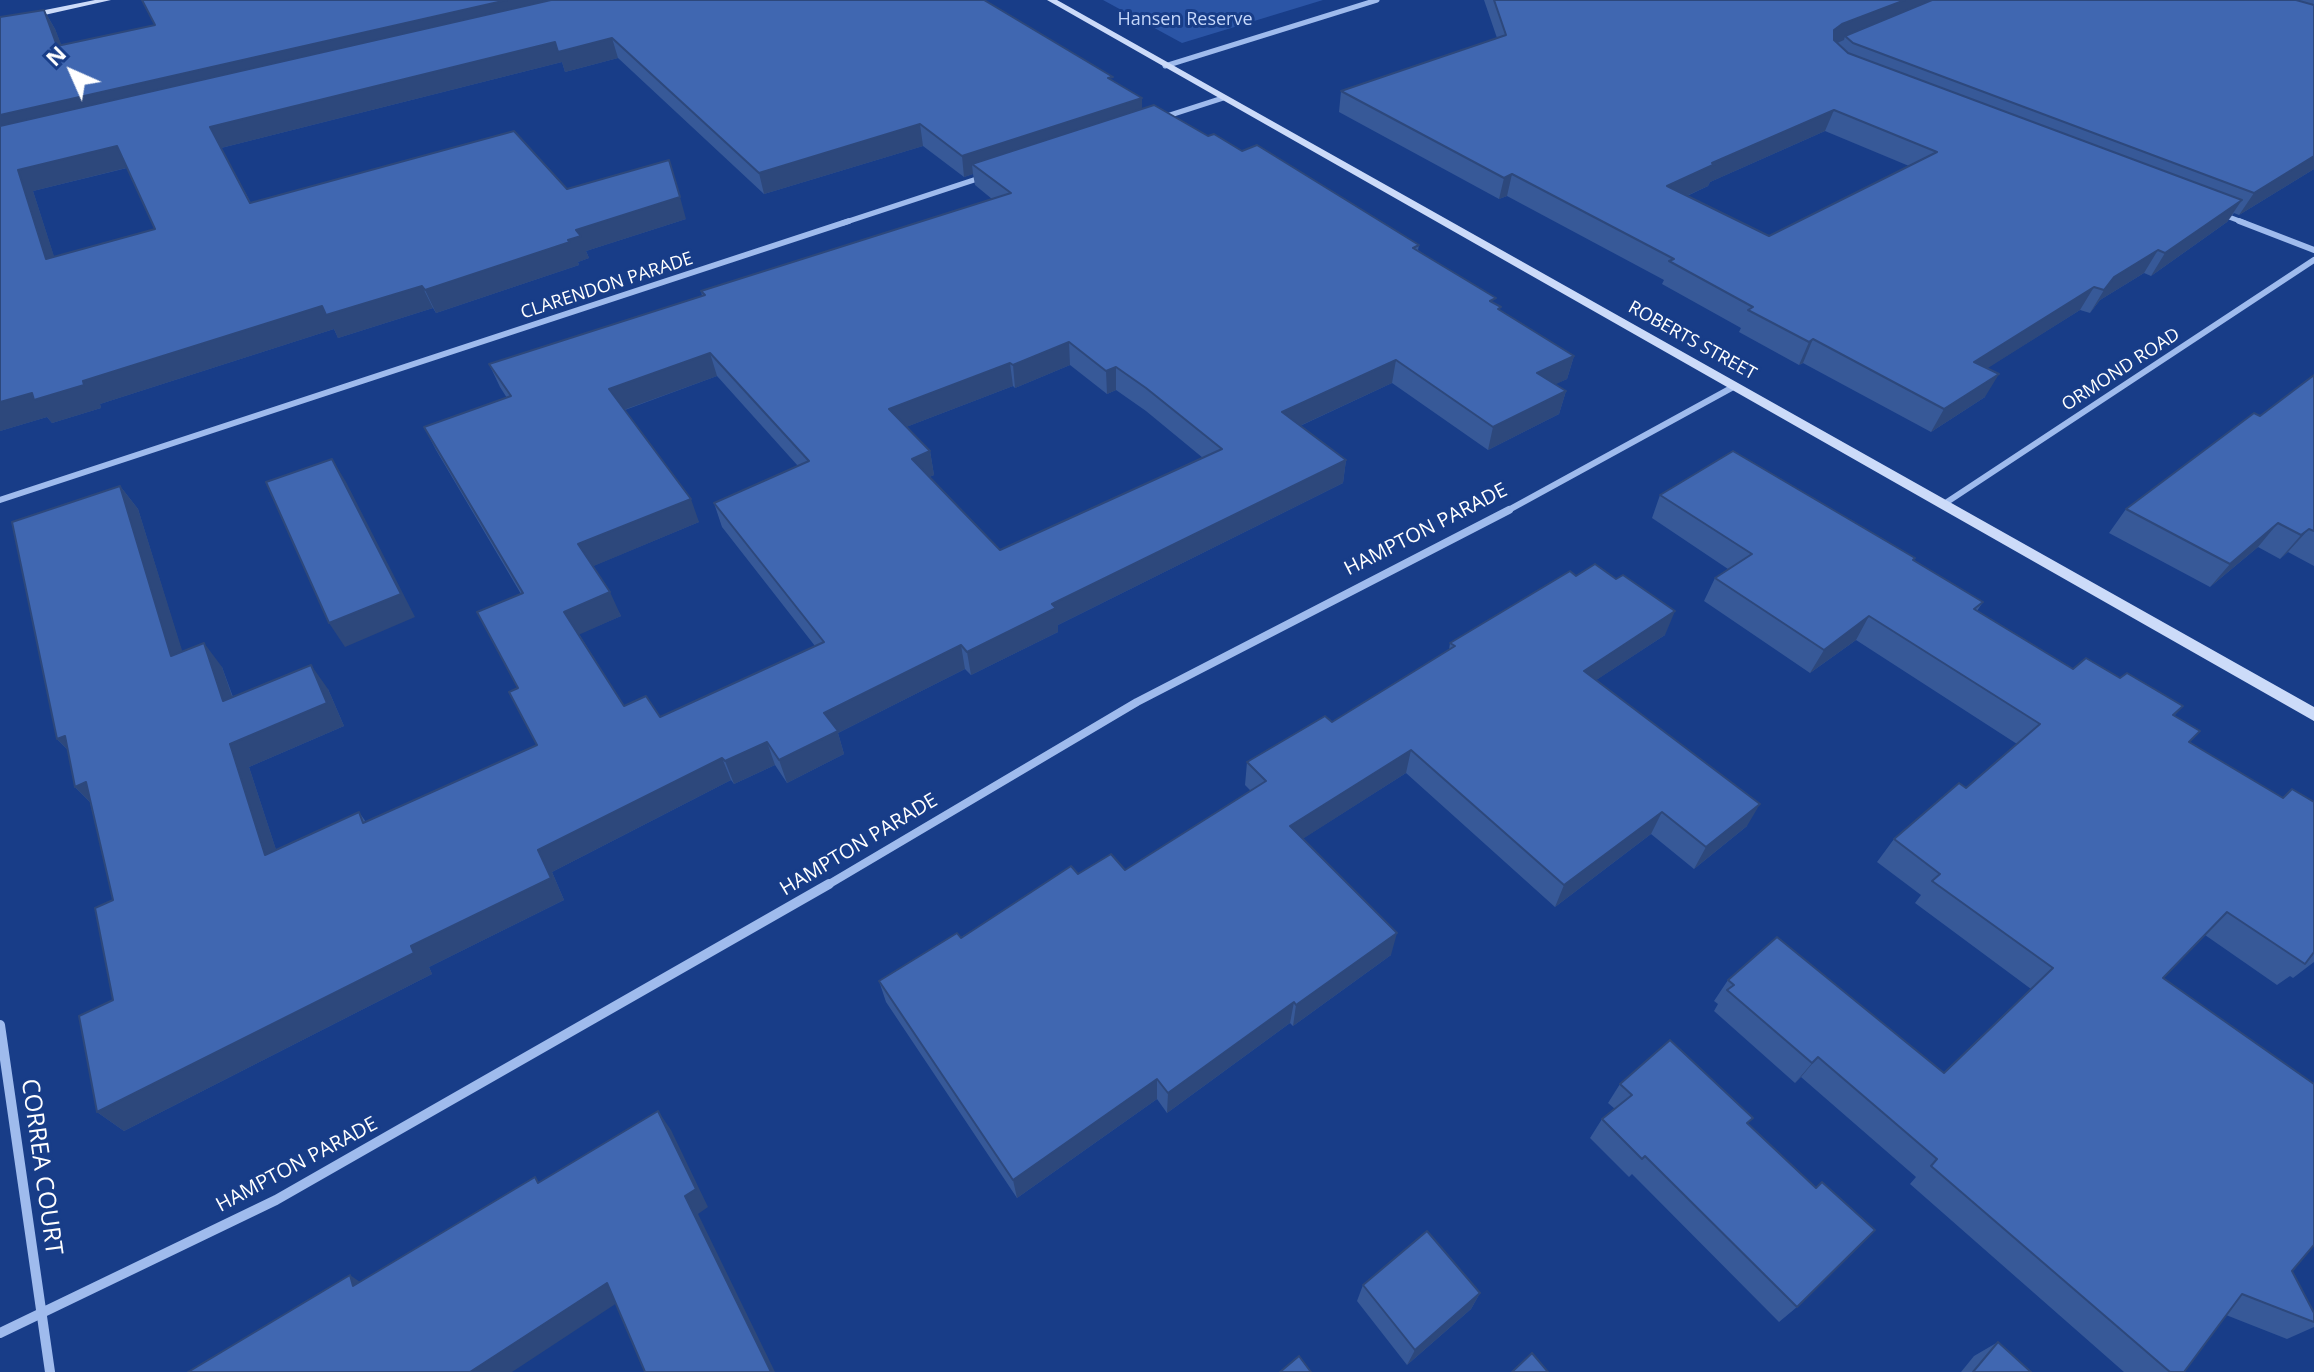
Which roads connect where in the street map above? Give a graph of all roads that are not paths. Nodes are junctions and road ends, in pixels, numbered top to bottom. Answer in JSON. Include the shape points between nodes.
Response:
{"nodes":[{"id":1,"x":107,"y":0,"type":"edge"},
{"id":2,"x":1051,"y":0,"type":"edge"},
{"id":3,"x":1377,"y":0,"type":"edge"},
{"id":4,"x":0,"y":22,"type":"edge"},
{"id":5,"x":1165,"y":66,"type":"junction"},
{"id":6,"x":1223,"y":98,"type":"junction"},
{"id":7,"x":1158,"y":119,"type":"edge"},
{"id":8,"x":997,"y":172,"type":"edge"},
{"id":9,"x":2207,"y":209,"type":"edge"},
{"id":10,"x":2314,"y":250,"type":"edge"},
{"id":11,"x":2314,"y":260,"type":"edge"},
{"id":12,"x":1735,"y":386,"type":"junction"},
{"id":13,"x":0,"y":500,"type":"edge"},
{"id":14,"x":1944,"y":504,"type":"junction"},
{"id":15,"x":2314,"y":715,"type":"edge"},
{"id":16,"x":0,"y":1025,"type":"edge"},
{"id":17,"x":42,"y":1314,"type":"junction"},
{"id":18,"x":0,"y":1333,"type":"edge"},
{"id":19,"x":50,"y":1372,"type":"edge"}],
"edges":[{"from":1,"to":4,"type":"street"},
{"from":2,"to":5,"type":"street","name":"ROBERTS STREET"},
{"from":3,"to":5,"type":"street"},
{"from":5,"to":6,"type":"street","name":"ROBERTS STREET"},
{"from":6,"to":7,"type":"street"},
{"from":6,"to":12,"type":"street","name":"ROBERTS STREET"},
{"from":8,"to":13,"type":"street","name":"CLARENDON PARADE"},
{"from":9,"to":10,"type":"street"},
{"from":11,"to":14,"type":"street","name":"ORMOND ROAD"},
{"from":12,"to":14,"type":"street","name":"ROBERTS STREET"},
{"from":12,"to":17,"type":"street","name":"HAMPTON PARADE","via":[[1595,465],[1137,702],[789,908],[276,1200]]},
{"from":14,"to":15,"type":"street","name":"ROBERTS STREET"},
{"from":16,"to":17,"type":"street","name":"CORREA COURT"},
{"from":17,"to":18,"type":"street","name":"HAMPTON PARADE"},
{"from":17,"to":19,"type":"street","name":"CORREA COURT"}]}
